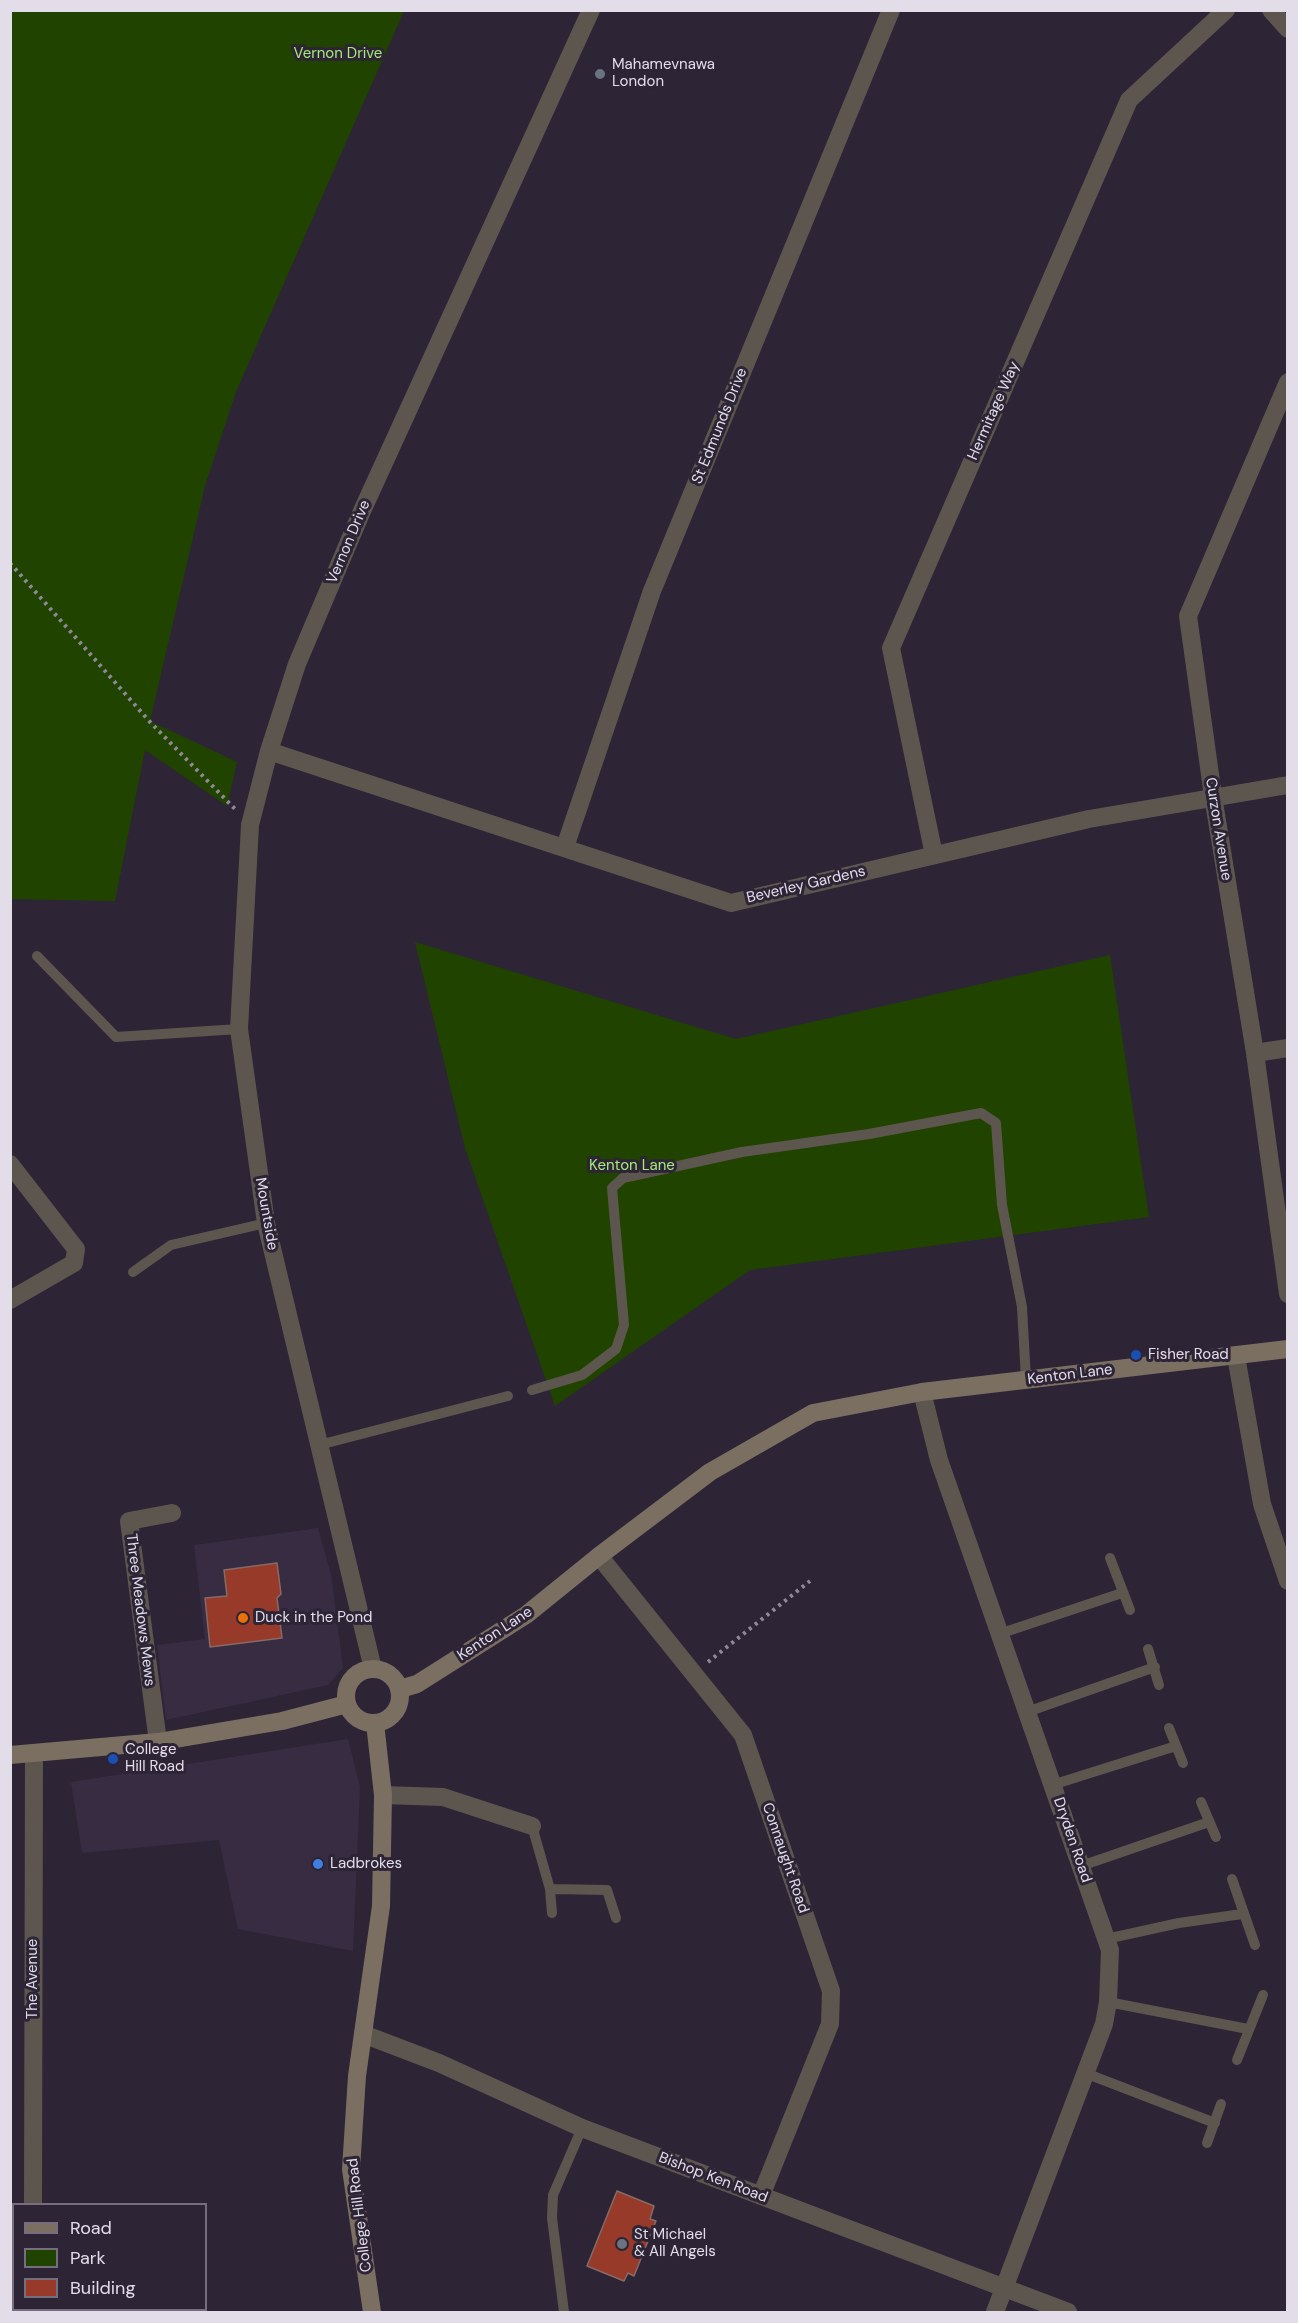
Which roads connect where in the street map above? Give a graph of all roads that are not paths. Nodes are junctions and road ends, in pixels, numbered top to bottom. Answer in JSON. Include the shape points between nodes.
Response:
{"nodes":[{"id":1,"x":591,"y":10,"type":"edge"},
{"id":2,"x":891,"y":10,"type":"edge"},
{"id":3,"x":1226,"y":10,"type":"edge"},
{"id":4,"x":1270,"y":10,"type":"edge"},
{"id":5,"x":1287,"y":29,"type":"edge"},
{"id":6,"x":1287,"y":382,"type":"edge"},
{"id":7,"x":269,"y":752,"type":"junction"},
{"id":8,"x":1287,"y":785,"type":"edge"},
{"id":9,"x":1213,"y":796,"type":"junction"},
{"id":10,"x":565,"y":847,"type":"junction"},
{"id":11,"x":934,"y":855,"type":"junction"},
{"id":12,"x":37,"y":957,"type":"dead end"},
{"id":13,"x":239,"y":1029,"type":"junction"},
{"id":14,"x":1287,"y":1048,"type":"edge"},
{"id":15,"x":1255,"y":1053,"type":"junction"},
{"id":16,"x":10,"y":1164,"type":"edge"},
{"id":17,"x":266,"y":1223,"type":"junction"},
{"id":18,"x":133,"y":1272,"type":"dead end"},
{"id":19,"x":1287,"y":1294,"type":"edge"},
{"id":20,"x":10,"y":1300,"type":"edge"},
{"id":21,"x":1287,"y":1348,"type":"edge"},
{"id":22,"x":1236,"y":1356,"type":"junction"},
{"id":23,"x":1026,"y":1380,"type":"junction"},
{"id":24,"x":532,"y":1390,"type":"dead end"},
{"id":25,"x":922,"y":1392,"type":"junction"},
{"id":26,"x":508,"y":1396,"type":"dead end"},
{"id":27,"x":319,"y":1445,"type":"junction"},
{"id":28,"x":172,"y":1513,"type":"dead end"},
{"id":29,"x":599,"y":1556,"type":"junction"},
{"id":30,"x":1110,"y":1558,"type":"dead end"},
{"id":31,"x":1287,"y":1581,"type":"edge"},
{"id":32,"x":1122,"y":1593,"type":"junction"},
{"id":33,"x":1130,"y":1610,"type":"dead end"},
{"id":34,"x":999,"y":1634,"type":"junction"},
{"id":35,"x":1148,"y":1649,"type":"dead end"},
{"id":36,"x":1155,"y":1666,"type":"junction"},
{"id":37,"x":373,"y":1669,"type":"junction"},
{"id":38,"x":1159,"y":1685,"type":"dead end"},
{"id":39,"x":400,"y":1689,"type":"junction"},
{"id":40,"x":347,"y":1704,"type":"junction"},
{"id":41,"x":1027,"y":1712,"type":"junction"},
{"id":42,"x":375,"y":1724,"type":"junction"},
{"id":43,"x":1169,"y":1728,"type":"dead end"},
{"id":44,"x":158,"y":1742,"type":"junction"},
{"id":45,"x":1176,"y":1746,"type":"junction"},
{"id":46,"x":34,"y":1753,"type":"junction"},
{"id":47,"x":10,"y":1755,"type":"edge"},
{"id":48,"x":1183,"y":1763,"type":"dead end"},
{"id":49,"x":1052,"y":1785,"type":"junction"},
{"id":50,"x":383,"y":1795,"type":"junction"},
{"id":51,"x":1201,"y":1802,"type":"dead end"},
{"id":52,"x":1209,"y":1822,"type":"junction"},
{"id":53,"x":532,"y":1826,"type":"joint"},
{"id":54,"x":1216,"y":1837,"type":"dead end"},
{"id":55,"x":1081,"y":1866,"type":"junction"},
{"id":56,"x":1232,"y":1879,"type":"dead end"},
{"id":57,"x":550,"y":1889,"type":"junction"},
{"id":58,"x":552,"y":1913,"type":"dead end"},
{"id":59,"x":1242,"y":1914,"type":"junction"},
{"id":60,"x":616,"y":1918,"type":"dead end"},
{"id":61,"x":1106,"y":1939,"type":"junction"},
{"id":62,"x":1255,"y":1946,"type":"dead end"},
{"id":63,"x":1263,"y":1995,"type":"dead end"},
{"id":64,"x":1108,"y":2002,"type":"junction"},
{"id":65,"x":1248,"y":2029,"type":"junction"},
{"id":66,"x":363,"y":2034,"type":"junction"},
{"id":67,"x":1237,"y":2060,"type":"dead end"},
{"id":68,"x":1085,"y":2073,"type":"junction"},
{"id":69,"x":1221,"y":2104,"type":"dead end"},
{"id":70,"x":1215,"y":2123,"type":"junction"},
{"id":71,"x":582,"y":2128,"type":"junction"},
{"id":72,"x":1207,"y":2143,"type":"dead end"},
{"id":73,"x":761,"y":2196,"type":"junction"},
{"id":74,"x":33,"y":2203,"type":"edge"},
{"id":75,"x":1005,"y":2289,"type":"junction"},
{"id":76,"x":372,"y":2313,"type":"edge"},
{"id":77,"x":564,"y":2313,"type":"edge"},
{"id":78,"x":995,"y":2313,"type":"edge"},
{"id":79,"x":1068,"y":2313,"type":"edge"}],
"edges":[{"from":1,"to":7,"type":"street","name":"Vernon Drive","via":[[362,511],[297,664]]},
{"from":2,"to":10,"type":"street","name":"St Edmunds Drive","via":[[652,591]]},
{"from":3,"to":11,"type":"street","name":"Hermitage Way","via":[[1129,100],[891,648]]},
{"from":4,"to":5,"type":"street"},
{"from":6,"to":9,"type":"street","name":"Curzon Avenue","via":[[1188,616]]},
{"from":7,"to":10,"type":"street","name":"Beverley Gardens"},
{"from":7,"to":13,"type":"street","name":"Mountside","via":[[250,825]]},
{"from":8,"to":9,"type":"street","name":"Beverley Gardens"},
{"from":9,"to":11,"type":"street","name":"Beverley Gardens","via":[[1089,819]]},
{"from":9,"to":15,"type":"street","name":"Curzon Avenue"},
{"from":10,"to":11,"type":"street","name":"Beverley Gardens","via":[[731,903]]},
{"from":12,"to":13,"type":"lane","via":[[116,1037]]},
{"from":13,"to":17,"type":"street","name":"Mountside"},
{"from":14,"to":15,"type":"street"},
{"from":15,"to":19,"type":"street","name":"Curzon Avenue"},
{"from":16,"to":20,"type":"street","via":[[76,1249],[74,1263]]},
{"from":17,"to":18,"type":"lane","via":[[171,1245]]},
{"from":17,"to":27,"type":"street","name":"Mountside"},
{"from":21,"to":22,"type":"street","name":"Kenton Lane"},
{"from":22,"to":23,"type":"street","name":"Kenton Lane"},
{"from":22,"to":31,"type":"street","via":[[1262,1504]]},
{"from":23,"to":24,"type":"lane","via":[[1022,1307],[1002,1204],[996,1123],[981,1113],[742,1152],[623,1178],[612,1188],[624,1325],[616,1349],[582,1376]]},
{"from":23,"to":25,"type":"street","name":"Kenton Lane"},
{"from":25,"to":29,"type":"street","name":"Kenton Lane","via":[[813,1413],[710,1473]]},
{"from":25,"to":34,"type":"street","name":"Dryden Road","via":[[939,1460]]},
{"from":26,"to":27,"type":"lane"},
{"from":27,"to":37,"type":"street","name":"Mountside"},
{"from":28,"to":44,"type":"street","name":"Three Meadows Mews","via":[[129,1521]]},
{"from":29,"to":39,"type":"street","name":"Kenton Lane","via":[[526,1615],[417,1684]]},
{"from":29,"to":73,"type":"street","name":"Connaught Road","via":[[743,1735],[831,1991],[830,2024]]},
{"from":30,"to":32,"type":"lane"},
{"from":32,"to":33,"type":"lane"},
{"from":32,"to":34,"type":"lane"},
{"from":34,"to":41,"type":"street","name":"Dryden Road"},
{"from":35,"to":36,"type":"lane"},
{"from":36,"to":38,"type":"lane"},
{"from":36,"to":41,"type":"lane"},
{"from":37,"to":39,"type":"street","via":[[390,1674]]},
{"from":37,"to":40,"type":"street","via":[[352,1680]]},
{"from":39,"to":42,"type":"street","via":[[396,1712]]},
{"from":40,"to":42,"type":"street","via":[[355,1716]]},
{"from":40,"to":44,"type":"street","via":[[282,1721]]},
{"from":41,"to":49,"type":"street","name":"Dryden Road"},
{"from":42,"to":50,"type":"street","name":"College Hill Road"},
{"from":43,"to":45,"type":"lane"},
{"from":44,"to":46,"type":"street"},
{"from":45,"to":48,"type":"lane"},
{"from":45,"to":49,"type":"lane"},
{"from":46,"to":47,"type":"street"},
{"from":46,"to":74,"type":"street","name":"The Avenue"},
{"from":49,"to":55,"type":"street","name":"Dryden Road"},
{"from":50,"to":53,"type":"street","via":[[443,1797]]},
{"from":50,"to":66,"type":"street","name":"College Hill Road","via":[[381,1906]]},
{"from":51,"to":52,"type":"lane"},
{"from":52,"to":54,"type":"lane"},
{"from":52,"to":55,"type":"lane"},
{"from":53,"to":57,"type":"lane"},
{"from":55,"to":61,"type":"street","name":"Dryden Road"},
{"from":56,"to":59,"type":"lane"},
{"from":57,"to":58,"type":"lane"},
{"from":57,"to":60,"type":"lane","via":[[608,1890]]},
{"from":59,"to":61,"type":"lane"},
{"from":59,"to":62,"type":"lane"},
{"from":61,"to":64,"type":"street","name":"Dryden Road","via":[[1110,1950]]},
{"from":63,"to":65,"type":"lane"},
{"from":64,"to":65,"type":"lane"},
{"from":64,"to":68,"type":"street","name":"Dryden Road"},
{"from":65,"to":67,"type":"lane"},
{"from":66,"to":71,"type":"street","name":"Bishop Ken Road","via":[[439,2063]]},
{"from":66,"to":76,"type":"street","name":"College Hill Road","via":[[351,2169]]},
{"from":68,"to":70,"type":"lane"},
{"from":68,"to":75,"type":"street","name":"Dryden Road"},
{"from":69,"to":70,"type":"lane"},
{"from":70,"to":72,"type":"lane"},
{"from":71,"to":73,"type":"street","name":"Bishop Ken Road"},
{"from":71,"to":77,"type":"lane","via":[[553,2195],[552,2218]]},
{"from":73,"to":75,"type":"street","name":"Bishop Ken Road"},
{"from":75,"to":78,"type":"street","name":"Dryden Road"},
{"from":75,"to":79,"type":"street","name":"Bishop Ken Road"}]}
